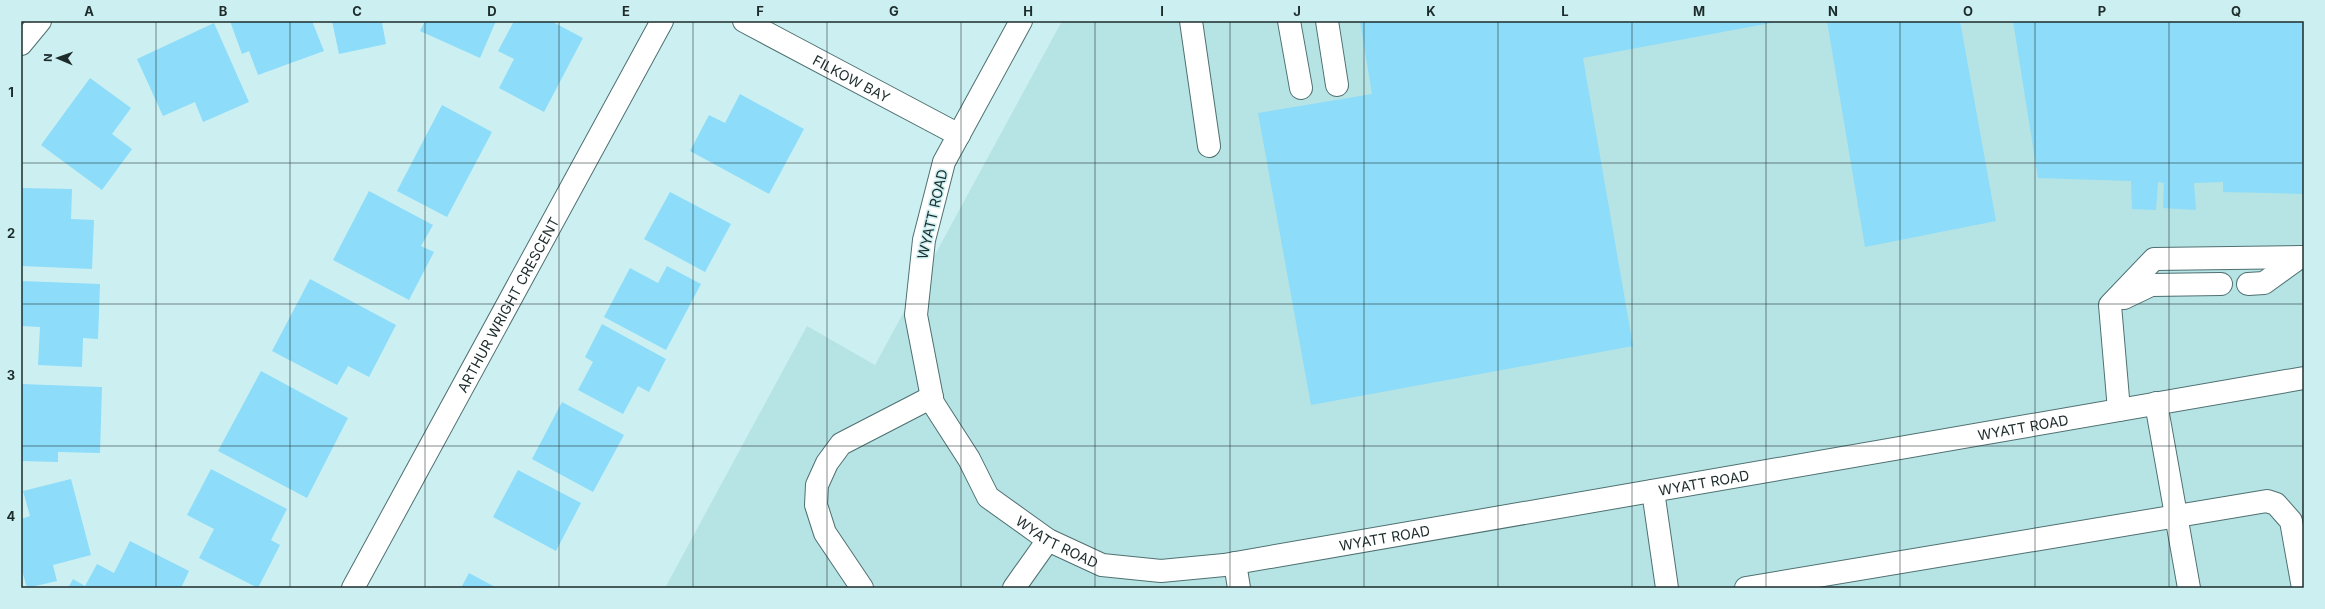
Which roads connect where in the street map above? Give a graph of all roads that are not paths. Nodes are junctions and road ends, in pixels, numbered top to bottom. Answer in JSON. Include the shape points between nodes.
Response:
{"nodes":[{"id":1,"x":40,"y":21,"type":"edge"},
{"id":2,"x":662,"y":21,"type":"edge"},
{"id":3,"x":744,"y":21,"type":"edge"},
{"id":4,"x":1021,"y":21,"type":"edge"},
{"id":5,"x":1191,"y":21,"type":"edge"},
{"id":6,"x":1289,"y":21,"type":"edge"},
{"id":7,"x":1327,"y":21,"type":"edge"},
{"id":8,"x":21,"y":44,"type":"edge"},
{"id":9,"x":1337,"y":85,"type":"dead end"},
{"id":10,"x":1301,"y":88,"type":"dead end"},
{"id":11,"x":959,"y":135,"type":"junction"},
{"id":12,"x":1209,"y":146,"type":"dead end"},
{"id":13,"x":2302,"y":257,"type":"edge"},
{"id":14,"x":2221,"y":284,"type":"dead end"},
{"id":15,"x":2248,"y":284,"type":"dead end"},
{"id":16,"x":2110,"y":304,"type":"junction"},
{"id":17,"x":2304,"y":378,"type":"edge"},
{"id":18,"x":932,"y":397,"type":"junction"},
{"id":19,"x":2156,"y":403,"type":"junction"},
{"id":20,"x":2119,"y":410,"type":"junction"},
{"id":21,"x":1653,"y":491,"type":"junction"},
{"id":22,"x":2175,"y":515,"type":"junction"},
{"id":23,"x":1048,"y":540,"type":"junction"},
{"id":24,"x":1235,"y":563,"type":"junction"},
{"id":25,"x":353,"y":588,"type":"edge"},
{"id":26,"x":862,"y":588,"type":"edge"},
{"id":27,"x":1014,"y":588,"type":"edge"},
{"id":28,"x":1239,"y":588,"type":"edge"},
{"id":29,"x":1667,"y":588,"type":"edge"},
{"id":30,"x":1746,"y":588,"type":"edge"},
{"id":31,"x":2189,"y":588,"type":"edge"},
{"id":32,"x":2303,"y":588,"type":"edge"}],
"edges":[{"from":1,"to":8,"type":"street"},
{"from":2,"to":25,"type":"street","name":"ARTHUR WRIGHT CRESCENT"},
{"from":3,"to":11,"type":"street","name":"FILKOW BAY"},
{"from":4,"to":11,"type":"street","name":"WYATT ROAD"},
{"from":5,"to":12,"type":"street"},
{"from":6,"to":10,"type":"street"},
{"from":7,"to":9,"type":"street"},
{"from":11,"to":18,"type":"street","name":"WYATT ROAD","via":[[944,162],[924,240],[916,307]]},
{"from":13,"to":15,"type":"street","via":[[2264,283]]},
{"from":13,"to":16,"type":"street","via":[[2154,259]]},
{"from":14,"to":16,"type":"street","via":[[2151,285]]},
{"from":16,"to":20,"type":"street"},
{"from":17,"to":19,"type":"street","name":"WYATT ROAD"},
{"from":18,"to":23,"type":"street","name":"WYATT ROAD","via":[[933,403],[969,459],[988,497]]},
{"from":18,"to":26,"type":"street","via":[[841,444],[827,463],[817,485],[816,505],[825,533]]},
{"from":19,"to":20,"type":"street","name":"WYATT ROAD"},
{"from":19,"to":22,"type":"street"},
{"from":20,"to":21,"type":"street","name":"WYATT ROAD"},
{"from":21,"to":24,"type":"street","name":"WYATT ROAD"},
{"from":21,"to":29,"type":"street"},
{"from":22,"to":30,"type":"street"},
{"from":22,"to":31,"type":"street"},
{"from":22,"to":32,"type":"street","via":[[2255,501],[2276,504],[2291,521]]},
{"from":23,"to":24,"type":"street","name":"WYATT ROAD","via":[[1102,565],[1161,571]]},
{"from":23,"to":27,"type":"street"},
{"from":24,"to":28,"type":"street"}]}
